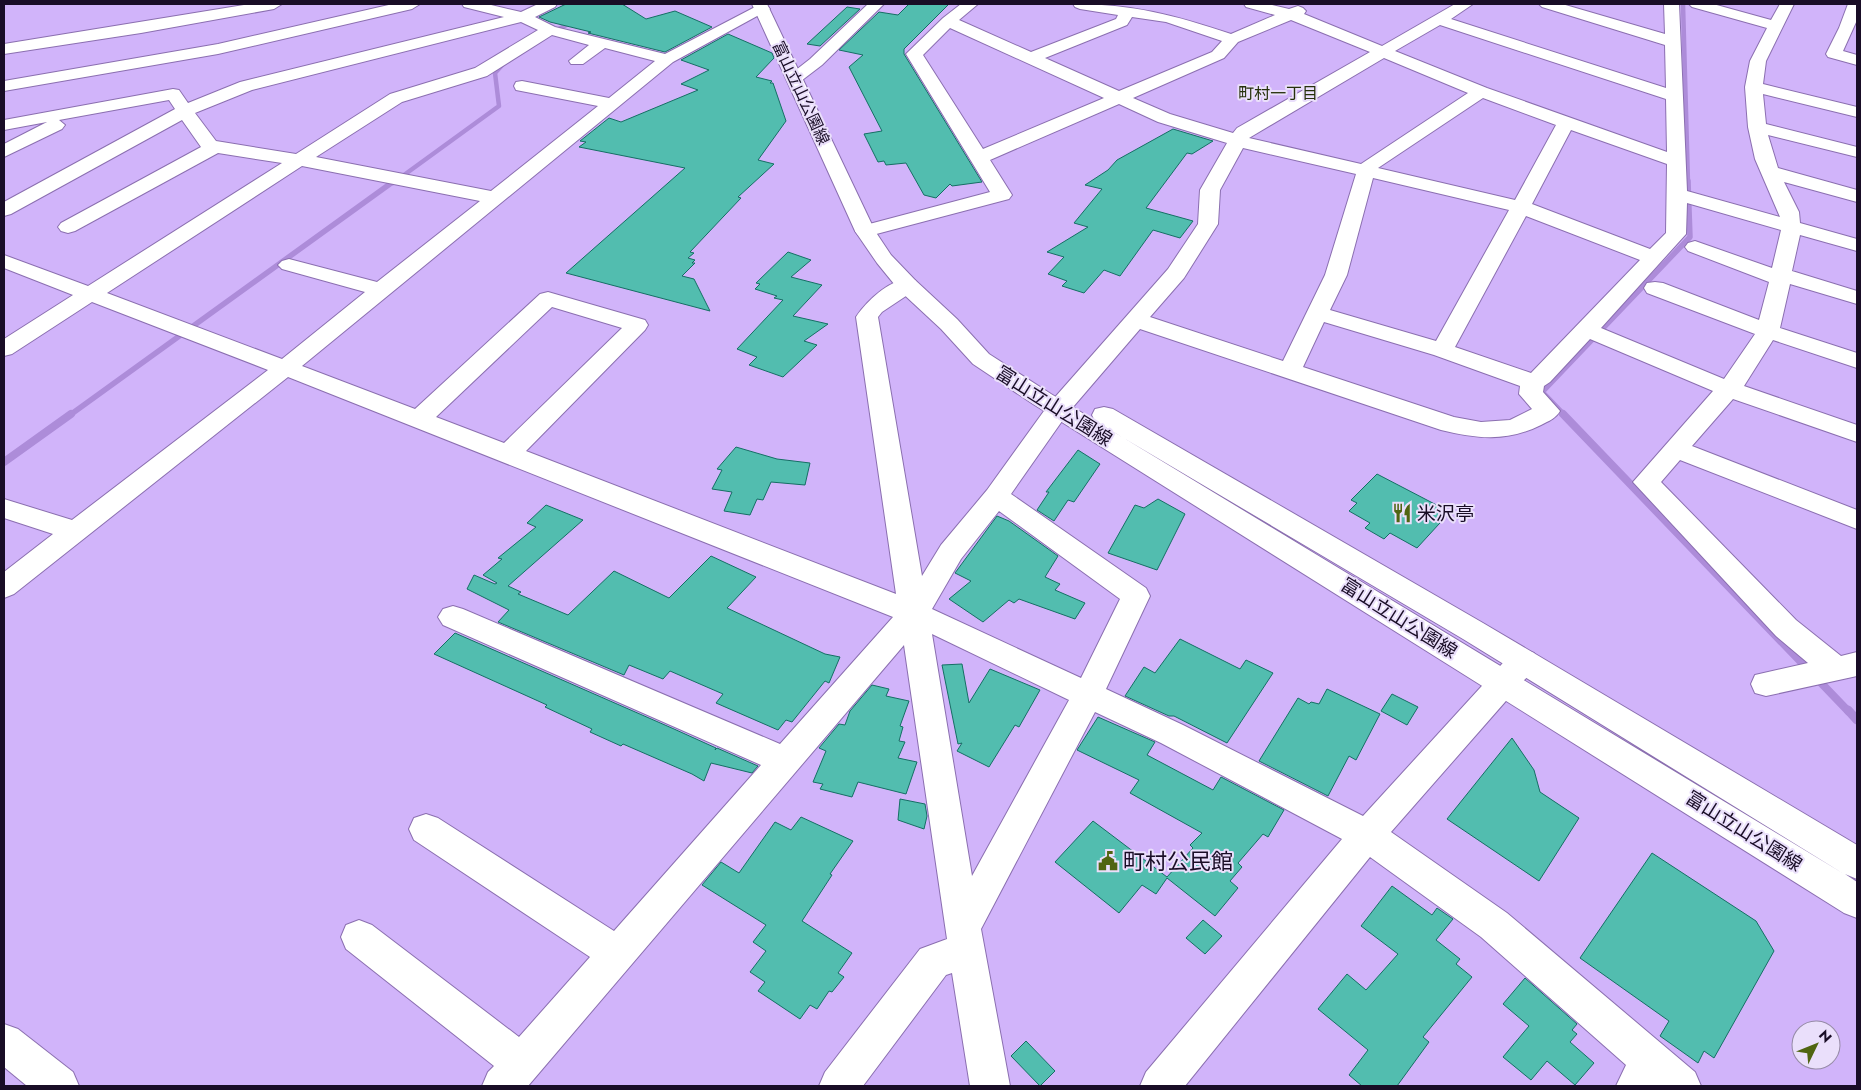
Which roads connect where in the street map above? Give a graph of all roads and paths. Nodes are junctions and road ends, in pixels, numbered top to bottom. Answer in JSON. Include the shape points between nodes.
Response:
{"nodes":[{"id":1,"x":238,"y":4,"type":"edge"},
{"id":2,"x":274,"y":4,"type":"edge"},
{"id":3,"x":412,"y":4,"type":"edge"},
{"id":4,"x":469,"y":4,"type":"edge"},
{"id":5,"x":550,"y":4,"type":"edge"},
{"id":6,"x":876,"y":4,"type":"edge"},
{"id":7,"x":970,"y":4,"type":"edge"},
{"id":8,"x":1080,"y":4,"type":"edge"},
{"id":9,"x":1250,"y":4,"type":"edge"},
{"id":10,"x":1308,"y":4,"type":"edge"},
{"id":11,"x":1466,"y":4,"type":"edge"},
{"id":12,"x":1547,"y":4,"type":"edge"},
{"id":13,"x":1672,"y":4,"type":"edge"},
{"id":14,"x":1697,"y":4,"type":"edge"},
{"id":15,"x":1788,"y":4,"type":"edge"},
{"id":16,"x":1855,"y":4,"type":"edge"},
{"id":17,"x":760,"y":7,"type":"edge"},
{"id":18,"x":1128,"y":10,"type":"junction"},
{"id":19,"x":1292,"y":15,"type":"junction"},
{"id":20,"x":523,"y":17,"type":"junction"},
{"id":21,"x":1438,"y":20,"type":"junction"},
{"id":22,"x":948,"y":21,"type":"junction"},
{"id":23,"x":1776,"y":26,"type":"junction"},
{"id":24,"x":1852,"y":29,"type":"edge"},
{"id":25,"x":550,"y":30,"type":"junction"},
{"id":26,"x":1232,"y":39,"type":"junction"},
{"id":27,"x":1673,"y":42,"type":"junction"},
{"id":28,"x":4,"y":43,"type":"edge"},
{"id":29,"x":602,"y":43,"type":"junction"},
{"id":30,"x":4,"y":48,"type":"edge"},
{"id":31,"x":218,"y":49,"type":"junction"},
{"id":32,"x":1385,"y":52,"type":"junction"},
{"id":33,"x":1031,"y":58,"type":"junction"},
{"id":34,"x":667,"y":59,"type":"junction"},
{"id":35,"x":1857,"y":60,"type":"edge"},
{"id":36,"x":577,"y":61,"type":"dead end"},
{"id":37,"x":795,"y":77,"type":"junction"},
{"id":38,"x":4,"y":86,"type":"edge"},
{"id":39,"x":246,"y":86,"type":"junction"},
{"id":40,"x":522,"y":86,"type":"dead end"},
{"id":41,"x":1754,"y":87,"type":"junction"},
{"id":42,"x":1481,"y":92,"type":"junction"},
{"id":43,"x":1674,"y":96,"type":"junction"},
{"id":44,"x":1118,"y":98,"type":"junction"},
{"id":45,"x":610,"y":103,"type":"junction"},
{"id":46,"x":187,"y":110,"type":"junction"},
{"id":47,"x":82,"y":112,"type":"junction"},
{"id":48,"x":1857,"y":112,"type":"edge"},
{"id":49,"x":1566,"y":122,"type":"junction"},
{"id":50,"x":4,"y":125,"type":"edge"},
{"id":51,"x":1756,"y":126,"type":"junction"},
{"id":52,"x":1239,"y":141,"type":"junction"},
{"id":53,"x":215,"y":148,"type":"junction"},
{"id":54,"x":4,"y":151,"type":"edge"},
{"id":55,"x":1857,"y":152,"type":"edge"},
{"id":56,"x":981,"y":158,"type":"junction"},
{"id":57,"x":300,"y":160,"type":"junction"},
{"id":58,"x":1675,"y":161,"type":"junction"},
{"id":59,"x":1366,"y":171,"type":"junction"},
{"id":60,"x":1770,"y":172,"type":"junction"},
{"id":61,"x":1677,"y":194,"type":"junction"},
{"id":62,"x":1857,"y":196,"type":"edge"},
{"id":63,"x":496,"y":198,"type":"junction"},
{"id":64,"x":1521,"y":207,"type":"junction"},
{"id":65,"x":4,"y":210,"type":"edge"},
{"id":66,"x":1790,"y":226,"type":"junction"},
{"id":67,"x":68,"y":227,"type":"dead end"},
{"id":68,"x":866,"y":231,"type":"junction"},
{"id":69,"x":1857,"y":245,"type":"edge"},
{"id":70,"x":1695,"y":247,"type":"dead end"},
{"id":71,"x":1654,"y":258,"type":"junction"},
{"id":72,"x":4,"y":261,"type":"edge"},
{"id":73,"x":289,"y":265,"type":"dead end"},
{"id":74,"x":1780,"y":276,"type":"junction"},
{"id":75,"x":907,"y":285,"type":"junction"},
{"id":76,"x":1655,"y":288,"type":"dead end"},
{"id":77,"x":381,"y":290,"type":"junction"},
{"id":78,"x":91,"y":292,"type":"junction"},
{"id":79,"x":1857,"y":298,"type":"edge"},
{"id":80,"x":1316,"y":313,"type":"junction"},
{"id":81,"x":1136,"y":320,"type":"junction"},
{"id":82,"x":1586,"y":330,"type":"junction"},
{"id":83,"x":1768,"y":331,"type":"junction"},
{"id":84,"x":4,"y":349,"type":"edge"},
{"id":85,"x":1442,"y":350,"type":"junction"},
{"id":86,"x":1857,"y":361,"type":"edge"},
{"id":87,"x":285,"y":368,"type":"junction"},
{"id":88,"x":1289,"y":372,"type":"junction"},
{"id":89,"x":1532,"y":382,"type":"junction"},
{"id":90,"x":1729,"y":387,"type":"junction"},
{"id":91,"x":1064,"y":402,"type":"junction"},
{"id":92,"x":418,"y":419,"type":"junction"},
{"id":93,"x":1857,"y":434,"type":"edge"},
{"id":94,"x":1676,"y":449,"type":"junction"},
{"id":95,"x":508,"y":454,"type":"junction"},
{"id":96,"x":996,"y":496,"type":"junction"},
{"id":97,"x":4,"y":508,"type":"edge"},
{"id":98,"x":1857,"y":520,"type":"edge"},
{"id":99,"x":75,"y":531,"type":"junction"},
{"id":100,"x":4,"y":587,"type":"edge"},
{"id":101,"x":914,"y":613,"type":"junction"},
{"id":102,"x":453,"y":617,"type":"dead end"},
{"id":103,"x":1846,"y":666,"type":"edge"},
{"id":104,"x":1513,"y":672,"type":"junction"},
{"id":105,"x":1766,"y":684,"type":"dead end"},
{"id":106,"x":1088,"y":695,"type":"junction"},
{"id":107,"x":785,"y":760,"type":"junction"},
{"id":108,"x":426,"y":830,"type":"dead end"},
{"id":109,"x":1367,"y":835,"type":"junction"},
{"id":110,"x":1857,"y":862,"type":"edge"},
{"id":111,"x":1857,"y":901,"type":"edge"},
{"id":112,"x":359,"y":937,"type":"dead end"},
{"id":113,"x":965,"y":940,"type":"junction"},
{"id":114,"x":617,"y":954,"type":"junction"},
{"id":115,"x":4,"y":1043,"type":"edge"},
{"id":116,"x":1643,"y":1073,"type":"edge"},
{"id":117,"x":512,"y":1075,"type":"edge"},
{"id":118,"x":59,"y":1086,"type":"edge"},
{"id":119,"x":838,"y":1086,"type":"edge"},
{"id":120,"x":990,"y":1086,"type":"edge"},
{"id":121,"x":1160,"y":1086,"type":"edge"},
{"id":122,"x":1681,"y":1086,"type":"edge"}],
"edges":[{"from":1,"to":28,"type":"street"},
{"from":2,"to":30,"type":"street"},
{"from":3,"to":31,"type":"street"},
{"from":4,"to":20,"type":"street"},
{"from":5,"to":20,"type":"street"},
{"from":6,"to":37,"type":"street","via":[[816,62]]},
{"from":7,"to":22,"type":"street"},
{"from":8,"to":18,"type":"street"},
{"from":9,"to":19,"type":"street"},
{"from":10,"to":19,"type":"street"},
{"from":11,"to":21,"type":"street"},
{"from":12,"to":27,"type":"street"},
{"from":13,"to":27,"type":"street"},
{"from":14,"to":23,"type":"street"},
{"from":15,"to":23,"type":"street"},
{"from":16,"to":24,"type":"street"},
{"from":17,"to":34,"type":"street"},
{"from":17,"to":37,"type":"street","name":"富山立山公園線"},
{"from":18,"to":26,"type":"street","via":[[1169,18]]},
{"from":18,"to":33,"type":"street","via":[[1122,22]]},
{"from":19,"to":26,"type":"street"},
{"from":19,"to":32,"type":"street"},
{"from":20,"to":25,"type":"street"},
{"from":20,"to":39,"type":"street"},
{"from":21,"to":32,"type":"street"},
{"from":21,"to":43,"type":"street"},
{"from":22,"to":33,"type":"street"},
{"from":22,"to":56,"type":"street","via":[[914,54]]},
{"from":23,"to":41,"type":"street","via":[[1758,61]]},
{"from":24,"to":35,"type":"street","via":[[1834,54]]},
{"from":25,"to":29,"type":"street"},
{"from":25,"to":57,"type":"street","via":[[481,72],[396,98]]},
{"from":26,"to":44,"type":"street","via":[[1218,55]]},
{"from":27,"to":43,"type":"street"},
{"from":29,"to":34,"type":"street"},
{"from":29,"to":36,"type":"street"},
{"from":31,"to":38,"type":"street"},
{"from":31,"to":39,"type":"street"},
{"from":32,"to":42,"type":"street"},
{"from":32,"to":52,"type":"street","via":[[1243,132]]},
{"from":33,"to":44,"type":"street"},
{"from":34,"to":45,"type":"street"},
{"from":37,"to":68,"type":"street","name":"富山立山公園線"},
{"from":39,"to":46,"type":"street"},
{"from":40,"to":45,"type":"street"},
{"from":41,"to":48,"type":"street"},
{"from":41,"to":51,"type":"street"},
{"from":42,"to":49,"type":"street"},
{"from":42,"to":59,"type":"street","via":[[1370,164]]},
{"from":43,"to":58,"type":"street"},
{"from":44,"to":52,"type":"street","via":[[1164,118]]},
{"from":44,"to":56,"type":"street"},
{"from":45,"to":63,"type":"street"},
{"from":46,"to":47,"type":"street","via":[[173,94]]},
{"from":46,"to":53,"type":"street","via":[[210,146]]},
{"from":46,"to":65,"type":"street"},
{"from":47,"to":50,"type":"street"},
{"from":47,"to":54,"type":"street"},
{"from":49,"to":58,"type":"street"},
{"from":49,"to":64,"type":"street"},
{"from":51,"to":55,"type":"street"},
{"from":51,"to":60,"type":"street"},
{"from":52,"to":59,"type":"street"},
{"from":52,"to":81,"type":"street","via":[[1210,190],[1208,224],[1176,273]]},
{"from":53,"to":57,"type":"street"},
{"from":53,"to":67,"type":"street"},
{"from":56,"to":68,"type":"street","via":[[1002,195]]},
{"from":57,"to":63,"type":"street"},
{"from":57,"to":78,"type":"street"},
{"from":58,"to":61,"type":"street"},
{"from":59,"to":64,"type":"street"},
{"from":59,"to":80,"type":"street","via":[[1336,275]]},
{"from":60,"to":62,"type":"street"},
{"from":60,"to":66,"type":"street","via":[[1789,212]]},
{"from":61,"to":66,"type":"street"},
{"from":61,"to":71,"type":"street","via":[[1676,234]]},
{"from":63,"to":77,"type":"street"},
{"from":64,"to":71,"type":"street"},
{"from":64,"to":85,"type":"street"},
{"from":66,"to":69,"type":"street"},
{"from":66,"to":74,"type":"street"},
{"from":68,"to":75,"type":"street","name":"富山立山公園線","via":[[884,259]]},
{"from":70,"to":74,"type":"street"},
{"from":71,"to":82,"type":"street"},
{"from":72,"to":78,"type":"street"},
{"from":73,"to":77,"type":"street"},
{"from":74,"to":79,"type":"street"},
{"from":74,"to":83,"type":"street"},
{"from":75,"to":91,"type":"street","name":"富山立山公園線","via":[[949,324],[980,359]]},
{"from":75,"to":101,"type":"street","via":[[874,307],[867,317]]},
{"from":76,"to":83,"type":"street"},
{"from":77,"to":87,"type":"street"},
{"from":78,"to":84,"type":"street"},
{"from":78,"to":87,"type":"street"},
{"from":80,"to":85,"type":"street"},
{"from":80,"to":88,"type":"street"},
{"from":81,"to":88,"type":"street"},
{"from":81,"to":91,"type":"street"},
{"from":82,"to":89,"type":"street","via":[[1542,377]]},
{"from":82,"to":90,"type":"street"},
{"from":83,"to":86,"type":"street"},
{"from":83,"to":90,"type":"street"},
{"from":85,"to":89,"type":"street"},
{"from":87,"to":92,"type":"street"},
{"from":87,"to":99,"type":"street"},
{"from":88,"to":89,"type":"street","via":[[1450,424],[1481,430],[1515,428],[1548,411],[1531,394]]},
{"from":90,"to":93,"type":"street"},
{"from":90,"to":94,"type":"street"},
{"from":91,"to":96,"type":"street"},
{"from":91,"to":104,"type":"street","name":"富山立山公園線"},
{"from":92,"to":95,"type":"street"},
{"from":92,"to":95,"type":"street","via":[[548,299],[637,325]]},
{"from":94,"to":98,"type":"street"},
{"from":94,"to":103,"type":"street","via":[[1646,482],[1786,628]]},
{"from":95,"to":101,"type":"street"},
{"from":96,"to":101,"type":"street","via":[[951,552]]},
{"from":96,"to":106,"type":"street","via":[[1136,596]]},
{"from":97,"to":99,"type":"street"},
{"from":99,"to":100,"type":"street"},
{"from":101,"to":106,"type":"street"},
{"from":101,"to":107,"type":"street"},
{"from":101,"to":113,"type":"street"},
{"from":102,"to":107,"type":"street"},
{"from":103,"to":105,"type":"street"},
{"from":104,"to":109,"type":"street"},
{"from":104,"to":110,"type":"street","name":"富山立山公園線"},
{"from":104,"to":111,"type":"street","name":"富山立山公園線"},
{"from":106,"to":109,"type":"street","via":[[1172,734]]},
{"from":106,"to":113,"type":"street"},
{"from":107,"to":114,"type":"street"},
{"from":108,"to":114,"type":"street"},
{"from":109,"to":116,"type":"street","via":[[1494,925]]},
{"from":109,"to":121,"type":"street"},
{"from":112,"to":117,"type":"street"},
{"from":113,"to":119,"type":"street","via":[[954,954],[932,962]]},
{"from":113,"to":120,"type":"street"},
{"from":114,"to":117,"type":"street"},
{"from":115,"to":118,"type":"street"},
{"from":116,"to":122,"type":"street"}]}
